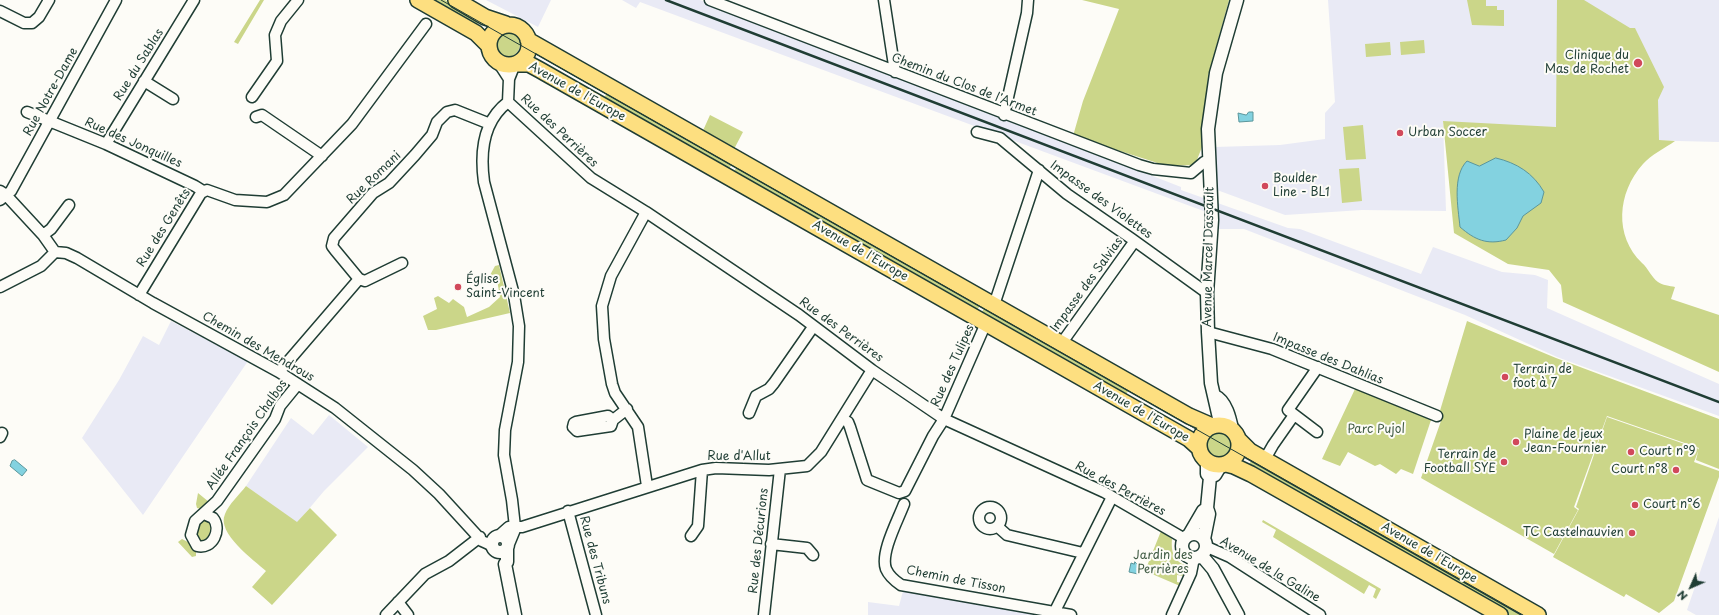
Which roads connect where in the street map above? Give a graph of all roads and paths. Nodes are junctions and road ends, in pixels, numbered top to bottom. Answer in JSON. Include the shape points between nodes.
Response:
{"nodes":[{"id":1,"x":49,"y":0,"type":"edge"},
{"id":2,"x":116,"y":0,"type":"edge"},
{"id":3,"x":194,"y":0,"type":"edge"},
{"id":4,"x":298,"y":0,"type":"edge"},
{"id":5,"x":418,"y":0,"type":"edge"},
{"id":6,"x":456,"y":0,"type":"edge"},
{"id":7,"x":710,"y":0,"type":"edge"},
{"id":8,"x":884,"y":0,"type":"edge"},
{"id":9,"x":1028,"y":0,"type":"edge"},
{"id":10,"x":1237,"y":0,"type":"edge"},
{"id":11,"x":0,"y":11,"type":"edge"},
{"id":12,"x":426,"y":24,"type":"dead end"},
{"id":13,"x":506,"y":24,"type":"junction"},
{"id":14,"x":528,"y":40,"type":"junction"},
{"id":15,"x":488,"y":46,"type":"junction"},
{"id":16,"x":498,"y":62,"type":"junction"},
{"id":17,"x":516,"y":64,"type":"junction"},
{"id":18,"x":895,"y":69,"type":"junction"},
{"id":19,"x":509,"y":79,"type":"junction"},
{"id":20,"x":144,"y":81,"type":"junction"},
{"id":21,"x":252,"y":97,"type":"dead end"},
{"id":22,"x":173,"y":99,"type":"dead end"},
{"id":23,"x":508,"y":102,"type":"junction"},
{"id":24,"x":27,"y":112,"type":"dead end"},
{"id":25,"x":1004,"y":112,"type":"junction"},
{"id":26,"x":256,"y":117,"type":"dead end"},
{"id":27,"x":50,"y":121,"type":"junction"},
{"id":28,"x":490,"y":124,"type":"junction"},
{"id":29,"x":977,"y":132,"type":"dead end"},
{"id":30,"x":106,"y":144,"type":"junction"},
{"id":31,"x":322,"y":156,"type":"junction"},
{"id":32,"x":1209,"y":161,"type":"junction"},
{"id":33,"x":1038,"y":170,"type":"junction"},
{"id":34,"x":203,"y":191,"type":"junction"},
{"id":35,"x":2,"y":195,"type":"edge"},
{"id":36,"x":69,"y":205,"type":"dead end"},
{"id":37,"x":646,"y":212,"type":"junction"},
{"id":38,"x":43,"y":235,"type":"junction"},
{"id":39,"x":1134,"y":242,"type":"junction"},
{"id":40,"x":55,"y":252,"type":"junction"},
{"id":41,"x":402,"y":263,"type":"dead end"},
{"id":42,"x":359,"y":280,"type":"junction"},
{"id":43,"x":0,"y":287,"type":"edge"},
{"id":44,"x":1207,"y":293,"type":"junction"},
{"id":45,"x":138,"y":295,"type":"junction"},
{"id":46,"x":994,"y":306,"type":"junction"},
{"id":47,"x":986,"y":323,"type":"junction"},
{"id":48,"x":813,"y":327,"type":"junction"},
{"id":49,"x":1208,"y":332,"type":"junction"},
{"id":50,"x":1061,"y":344,"type":"junction"},
{"id":51,"x":1318,"y":367,"type":"junction"},
{"id":52,"x":872,"y":370,"type":"junction"},
{"id":53,"x":279,"y":372,"type":"junction"},
{"id":54,"x":298,"y":384,"type":"junction"},
{"id":55,"x":1215,"y":396,"type":"junction"},
{"id":56,"x":627,"y":409,"type":"junction"},
{"id":57,"x":748,"y":413,"type":"dead end"},
{"id":58,"x":1294,"y":415,"type":"junction"},
{"id":59,"x":1437,"y":416,"type":"dead end"},
{"id":60,"x":842,"y":419,"type":"junction"},
{"id":61,"x":944,"y":419,"type":"junction"},
{"id":62,"x":613,"y":420,"type":"dead end"},
{"id":63,"x":1215,"y":426,"type":"junction"},
{"id":64,"x":1317,"y":432,"type":"dead end"},
{"id":65,"x":1235,"y":435,"type":"junction"},
{"id":66,"x":1199,"y":448,"type":"junction"},
{"id":67,"x":1265,"y":460,"type":"junction"},
{"id":68,"x":1218,"y":463,"type":"junction"},
{"id":69,"x":780,"y":469,"type":"junction"},
{"id":70,"x":702,"y":470,"type":"junction"},
{"id":71,"x":647,"y":486,"type":"junction"},
{"id":72,"x":1112,"y":497,"type":"junction"},
{"id":73,"x":217,"y":501,"type":"junction"},
{"id":74,"x":904,"y":504,"type":"dead end"},
{"id":75,"x":1207,"y":508,"type":"junction"},
{"id":76,"x":568,"y":511,"type":"junction"},
{"id":77,"x":204,"y":514,"type":"junction"},
{"id":78,"x":216,"y":521,"type":"junction"},
{"id":79,"x":515,"y":527,"type":"junction"},
{"id":80,"x":998,"y":527,"type":"dead end"},
{"id":81,"x":692,"y":536,"type":"dead end"},
{"id":82,"x":480,"y":537,"type":"junction"},
{"id":83,"x":1187,"y":537,"type":"junction"},
{"id":84,"x":500,"y":544,"type":"junction"},
{"id":85,"x":771,"y":544,"type":"junction"},
{"id":86,"x":1202,"y":550,"type":"junction"},
{"id":87,"x":1083,"y":553,"type":"junction"},
{"id":88,"x":813,"y":555,"type":"dead end"},
{"id":89,"x":398,"y":602,"type":"junction"},
{"id":90,"x":1053,"y":613,"type":"edge"},
{"id":91,"x":386,"y":615,"type":"edge"},
{"id":92,"x":408,"y":615,"type":"edge"},
{"id":93,"x":515,"y":615,"type":"edge"},
{"id":94,"x":596,"y":615,"type":"edge"},
{"id":95,"x":764,"y":615,"type":"edge"},
{"id":96,"x":1072,"y":615,"type":"edge"},
{"id":97,"x":1172,"y":615,"type":"edge"},
{"id":98,"x":1238,"y":615,"type":"edge"},
{"id":99,"x":1320,"y":615,"type":"edge"},
{"id":100,"x":1500,"y":615,"type":"edge"},
{"id":101,"x":1538,"y":615,"type":"edge"}],
"edges":[{"from":1,"to":11,"type":"street","via":[[39,17],[32,23],[24,23]]},
{"from":2,"to":27,"type":"street","name":"Rue Notre-Dame"},
{"from":3,"to":20,"type":"street","name":"Rue du Sablas"},
{"from":4,"to":21,"type":"street","via":[[281,21],[275,35],[276,61]]},
{"from":5,"to":15,"type":"main road","via":[[476,33]]},
{"from":6,"to":13,"type":"main road"},
{"from":7,"to":18,"type":"street","name":"Chemin du Clos de l'Armet"},
{"from":8,"to":18,"type":"street"},
{"from":9,"to":25,"type":"street"},
{"from":10,"to":32,"type":"street","name":"Avenue Marcel Dassault","via":[[1212,92],[1208,129]]},
{"from":12,"to":31,"type":"street","name":"Rue des Genêts","via":[[352,124]]},
{"from":13,"to":14,"type":"main road","via":[[517,26]]},
{"from":13,"to":15,"type":"main road","via":[[494,30]]},
{"from":14,"to":17,"type":"main road","via":[[527,54]]},
{"from":14,"to":46,"type":"main road","name":"Avenue de l'Europe"},
{"from":15,"to":16,"type":"main road","via":[[493,58]]},
{"from":16,"to":17,"type":"main road"},
{"from":16,"to":19,"type":"street"},
{"from":17,"to":19,"type":"street"},
{"from":17,"to":47,"type":"main road","name":"Avenue de l'Europe","via":[[529,64],[540,70]]},
{"from":18,"to":25,"type":"street","name":"Chemin du Clos de l'Armet"},
{"from":19,"to":23,"type":"street"},
{"from":20,"to":22,"type":"street"},
{"from":20,"to":30,"type":"street","name":"Rue du Sablas"},
{"from":23,"to":28,"type":"street","via":[[498,110]]},
{"from":23,"to":37,"type":"street","name":"Rue des Perrières","via":[[574,165]]},
{"from":24,"to":27,"type":"street","name":"Rue des Jonquilles"},
{"from":25,"to":32,"type":"street","name":"Chemin du Clos de l'Armet","via":[[1153,169],[1191,173]]},
{"from":26,"to":31,"type":"street","via":[[262,115]]},
{"from":27,"to":30,"type":"street","name":"Rue des Jonquilles"},
{"from":27,"to":35,"type":"street","name":"Rue Notre-Dame","via":[[11,191]]},
{"from":28,"to":42,"type":"street","name":"Rue Romani","via":[[454,110],[447,112],[437,122],[432,135],[415,155],[389,183],[373,193],[334,238],[332,246]]},
{"from":28,"to":79,"type":"street","via":[[482,156],[484,182],[514,295],[519,326],[518,362],[504,438],[504,455]]},
{"from":29,"to":33,"type":"street","name":"Impasse des Violettes","via":[[1000,138]]},
{"from":30,"to":34,"type":"street","name":"Rue des Jonquilles"},
{"from":31,"to":34,"type":"street","name":"Rue des Genêts","via":[[289,191],[276,200],[235,200],[207,190]]},
{"from":32,"to":44,"type":"street","name":"Avenue Marcel Dassault","via":[[1212,220]]},
{"from":33,"to":39,"type":"street","name":"Impasse des Violettes"},
{"from":33,"to":46,"type":"street"},
{"from":34,"to":45,"type":"street","name":"Rue des Genêts"},
{"from":35,"to":38,"type":"street"},
{"from":36,"to":38,"type":"street","via":[[51,229]]},
{"from":37,"to":48,"type":"street","name":"Rue des Perrières"},
{"from":37,"to":56,"type":"street","via":[[611,276],[602,306],[604,339],[612,384],[615,393]]},
{"from":38,"to":40,"type":"street"},
{"from":39,"to":44,"type":"street","name":"Impasse des Violettes"},
{"from":39,"to":50,"type":"street","name":"Impasse des Salvias"},
{"from":40,"to":43,"type":"street","via":[[41,266]]},
{"from":40,"to":45,"type":"street","name":"Chemin des Mendrous","via":[[78,258]]},
{"from":41,"to":42,"type":"street","via":[[365,281]]},
{"from":42,"to":53,"type":"street"},
{"from":44,"to":49,"type":"street","name":"Avenue Marcel Dassault"},
{"from":45,"to":53,"type":"street","name":"Chemin des Mendrous"},
{"from":46,"to":50,"type":"main road","name":"Avenue de l'Europe"},
{"from":47,"to":61,"type":"street","name":"Rue des Tulipes"},
{"from":47,"to":66,"type":"main road","name":"Avenue de l'Europe","via":[[1189,439]]},
{"from":48,"to":52,"type":"street","name":"Rue des Perrières"},
{"from":48,"to":57,"type":"street","via":[[774,384],[756,396]]},
{"from":49,"to":51,"type":"street","name":"Impasse des Dahlias","via":[[1272,349]]},
{"from":49,"to":55,"type":"street","name":"Avenue Marcel Dassault","via":[[1210,382]]},
{"from":50,"to":63,"type":"main road","name":"Avenue de l'Europe","via":[[1198,421]]},
{"from":51,"to":58,"type":"street","via":[[1288,410]]},
{"from":51,"to":59,"type":"street","name":"Impasse des Dahlias"},
{"from":52,"to":60,"type":"street","name":"Rue d'Allut"},
{"from":52,"to":61,"type":"street","name":"Rue des Perrières"},
{"from":53,"to":54,"type":"street","name":"Chemin des Mendrous"},
{"from":54,"to":73,"type":"street","name":"Allée François Chalbos","via":[[280,406],[275,419]]},
{"from":54,"to":82,"type":"street","name":"Chemin des Mendrous","via":[[335,408],[413,470]]},
{"from":55,"to":63,"type":"street","name":"Avenue Marcel Dassault","via":[[1219,418]]},
{"from":55,"to":65,"type":"street","name":"Avenue Marcel Dassault","via":[[1226,410]]},
{"from":56,"to":62,"type":"street"},
{"from":56,"to":71,"type":"street","via":[[638,427]]},
{"from":58,"to":64,"type":"street"},
{"from":58,"to":67,"type":"street"},
{"from":60,"to":61,"type":"street","name":"Rue des Tulipes","via":[[848,422],[867,480],[901,493],[909,486]]},
{"from":60,"to":69,"type":"street","name":"Rue d'Allut","via":[[812,463],[807,466]]},
{"from":61,"to":72,"type":"street","name":"Rue des Perrières"},
{"from":63,"to":65,"type":"main road","via":[[1225,426]]},
{"from":63,"to":66,"type":"main road","via":[[1205,431]]},
{"from":65,"to":67,"type":"main road","name":"Avenue de l'Europe","via":[[1247,449]]},
{"from":65,"to":68,"type":"main road","via":[[1238,453],[1232,461]]},
{"from":66,"to":68,"type":"main road"},
{"from":67,"to":101,"type":"main road","name":"Avenue de l'Europe"},
{"from":68,"to":75,"type":"street","via":[[1207,474],[1210,477]]},
{"from":68,"to":100,"type":"main road","name":"Avenue de l'Europe","via":[[1234,466],[1251,474]]},
{"from":69,"to":70,"type":"street","name":"Rue d'Allut"},
{"from":69,"to":85,"type":"street","name":"Rue des Décurions"},
{"from":70,"to":71,"type":"street","name":"Rue d'Allut"},
{"from":70,"to":81,"type":"street","via":[[698,526]]},
{"from":71,"to":76,"type":"street","name":"Rue d'Allut"},
{"from":72,"to":83,"type":"street","name":"Rue des Perrières"},
{"from":72,"to":87,"type":"street"},
{"from":73,"to":77,"type":"street","name":"Allée François Chalbos"},
{"from":73,"to":78,"type":"street","name":"Allée François Chalbos","via":[[219,504]]},
{"from":74,"to":90,"type":"street","name":"Chemin de Tisson","via":[[884,559],[886,570],[901,585]]},
{"from":75,"to":83,"type":"street"},
{"from":75,"to":86,"type":"street","via":[[1210,514]]},
{"from":76,"to":79,"type":"street","name":"Rue d'Allut","via":[[522,527]]},
{"from":76,"to":94,"type":"street","name":"Rue des Tribuns"},
{"from":77,"to":78,"type":"street"},
{"from":77,"to":78,"type":"street","via":[[199,516],[192,528],[191,535],[197,546],[209,546],[215,535]]},
{"from":79,"to":84,"type":"street","via":[[509,528]]},
{"from":80,"to":87,"type":"street","via":[[1007,535]]},
{"from":82,"to":84,"type":"street","via":[[483,535]]},
{"from":82,"to":89,"type":"street","via":[[449,561],[425,574]]},
{"from":83,"to":86,"type":"street","via":[[1197,534]]},
{"from":83,"to":86,"type":"street","via":[[1183,550],[1187,556]]},
{"from":84,"to":93,"type":"street","via":[[501,562],[505,564]]},
{"from":85,"to":88,"type":"street","via":[[807,548]]},
{"from":85,"to":95,"type":"street","name":"Rue des Décurions"},
{"from":86,"to":97,"type":"street"},
{"from":86,"to":98,"type":"street"},
{"from":86,"to":99,"type":"street","name":"Avenue de la Galine","via":[[1230,557]]},
{"from":87,"to":90,"type":"street"},
{"from":89,"to":91,"type":"street"},
{"from":89,"to":92,"type":"street"},
{"from":90,"to":96,"type":"street","name":"Chemin de Tisson"}]}
